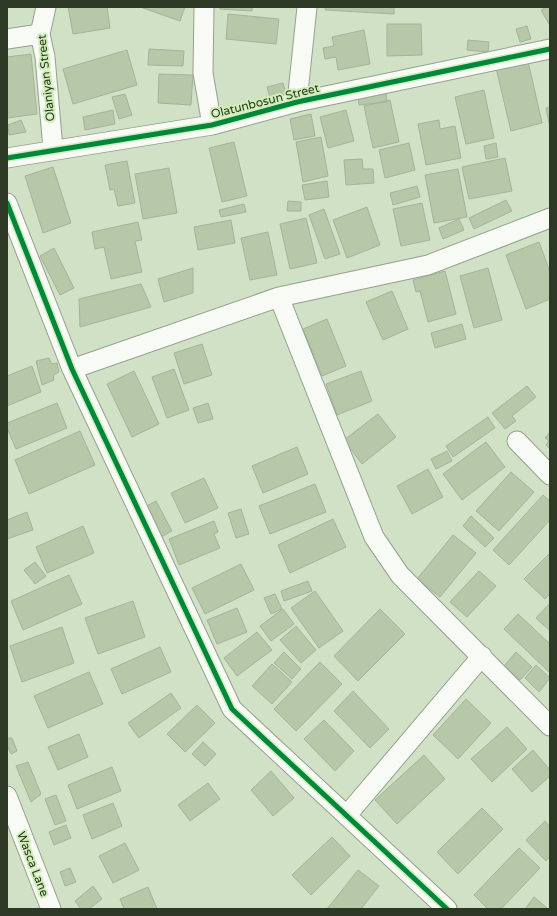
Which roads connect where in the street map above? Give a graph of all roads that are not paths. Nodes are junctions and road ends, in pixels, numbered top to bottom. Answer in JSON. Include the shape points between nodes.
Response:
{"nodes":[{"id":1,"x":46,"y":7,"type":"edge"},
{"id":2,"x":204,"y":7,"type":"edge"},
{"id":3,"x":307,"y":7,"type":"edge"},
{"id":4,"x":40,"y":34,"type":"junction"},
{"id":5,"x":7,"y":39,"type":"edge"},
{"id":6,"x":550,"y":49,"type":"edge"},
{"id":7,"x":297,"y":102,"type":"junction"},
{"id":8,"x":212,"y":125,"type":"junction"},
{"id":9,"x":53,"y":149,"type":"junction"},
{"id":10,"x":7,"y":158,"type":"edge"},
{"id":11,"x":7,"y":203,"type":"edge"},
{"id":12,"x":550,"y":218,"type":"edge"},
{"id":13,"x":279,"y":297,"type":"junction"},
{"id":14,"x":72,"y":369,"type":"junction"},
{"id":15,"x":517,"y":441,"type":"dead end"},
{"id":16,"x":550,"y":475,"type":"edge"},
{"id":17,"x":482,"y":656,"type":"junction"},
{"id":18,"x":550,"y":726,"type":"edge"},
{"id":19,"x":7,"y":796,"type":"edge"},
{"id":20,"x":347,"y":815,"type":"junction"},
{"id":21,"x":51,"y":909,"type":"edge"},
{"id":22,"x":447,"y":909,"type":"edge"}],
"edges":[{"from":1,"to":4,"type":"street","name":"Olaniyan Street"},
{"from":2,"to":8,"type":"street","via":[[203,73]]},
{"from":3,"to":7,"type":"street"},
{"from":4,"to":5,"type":"street"},
{"from":4,"to":9,"type":"street","name":"Olaniyan Street","via":[[45,57]]},
{"from":6,"to":7,"type":"street","name":"Olatunbosun Street"},
{"from":7,"to":8,"type":"street","name":"Olatunbosun Street"},
{"from":8,"to":9,"type":"street","name":"Olatunbosun Street"},
{"from":9,"to":10,"type":"street","name":"Olatunbosun Street"},
{"from":11,"to":14,"type":"street"},
{"from":12,"to":13,"type":"street","via":[[428,265]]},
{"from":13,"to":14,"type":"street"},
{"from":13,"to":17,"type":"street","via":[[374,537],[400,575]]},
{"from":14,"to":20,"type":"street","via":[[232,709]]},
{"from":15,"to":16,"type":"street"},
{"from":17,"to":18,"type":"street"},
{"from":17,"to":20,"type":"street"},
{"from":19,"to":21,"type":"street","name":"Wasca Lane"},
{"from":20,"to":22,"type":"street"}]}
